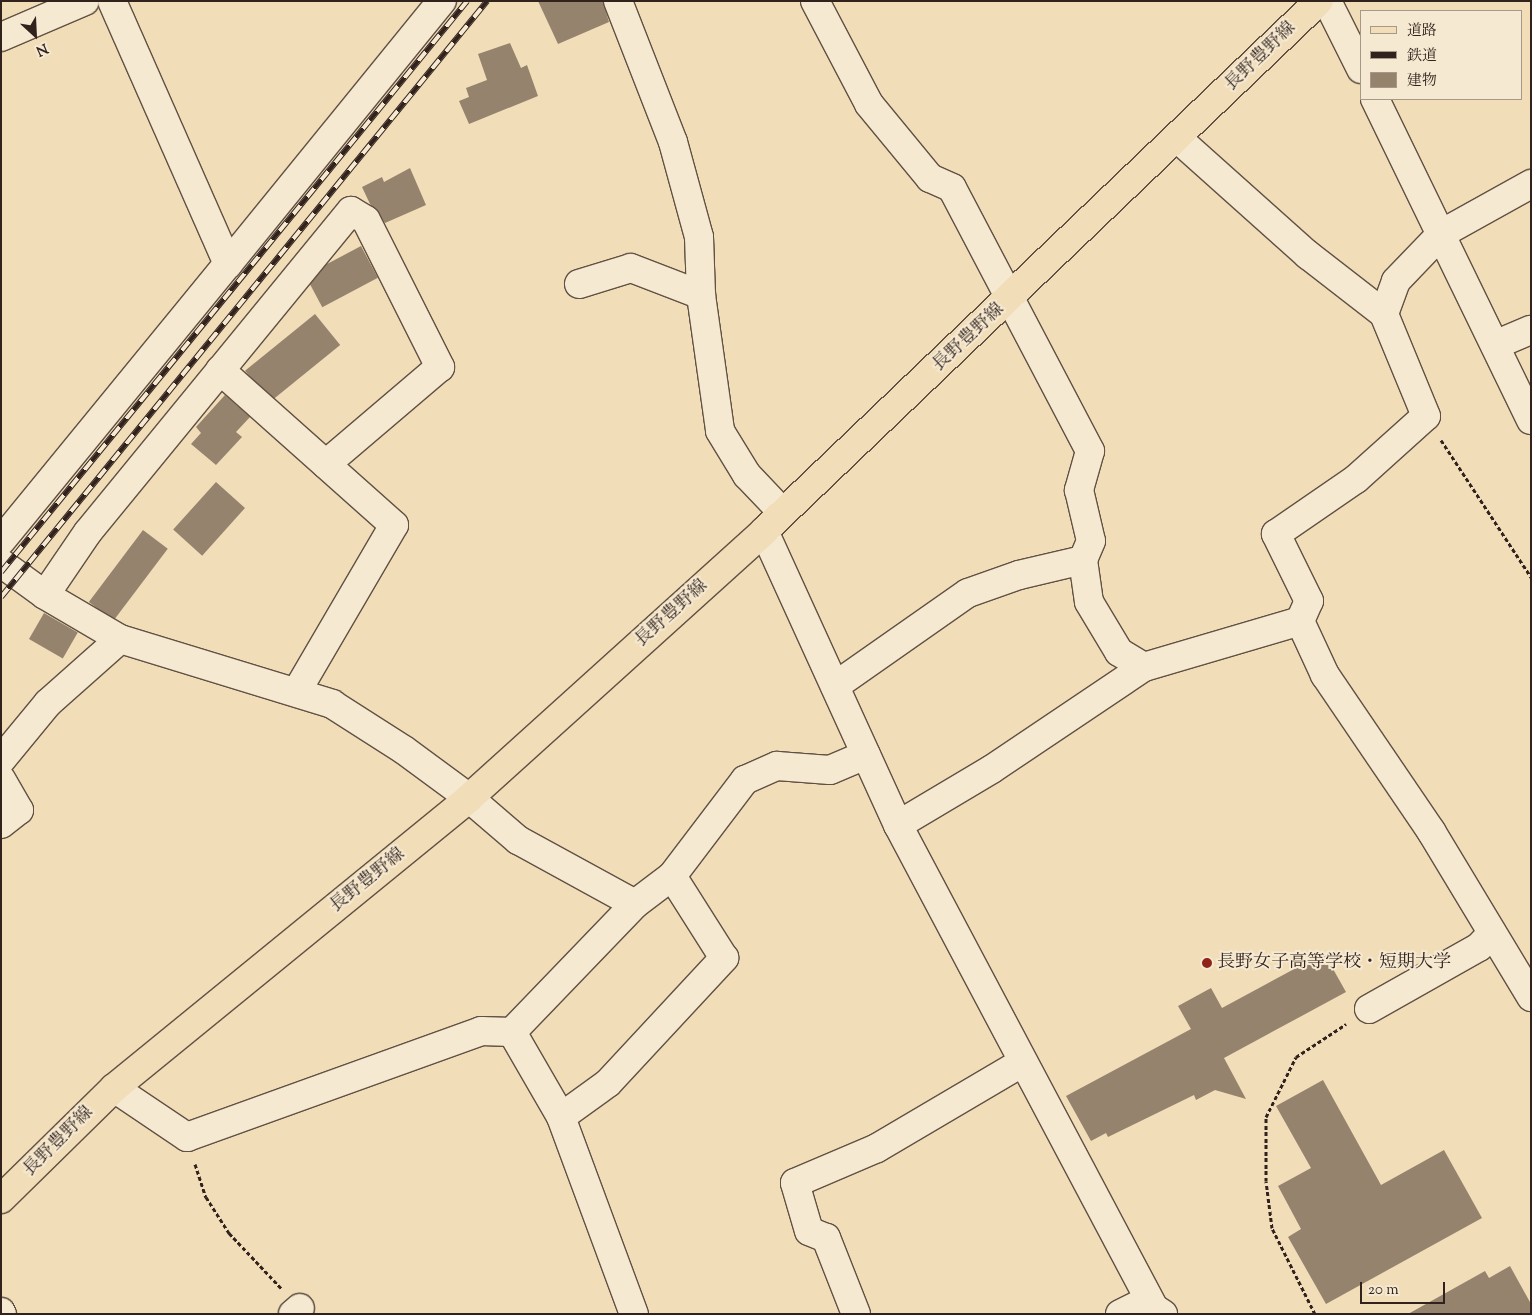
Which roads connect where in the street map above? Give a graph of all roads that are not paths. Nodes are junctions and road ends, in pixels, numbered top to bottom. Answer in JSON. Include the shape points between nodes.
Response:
{"nodes":[{"id":1,"x":85,"y":1,"type":"edge"},
{"id":2,"x":112,"y":1,"type":"edge"},
{"id":3,"x":442,"y":1,"type":"edge"},
{"id":4,"x":618,"y":1,"type":"edge"},
{"id":5,"x":815,"y":1,"type":"edge"},
{"id":6,"x":1319,"y":1,"type":"edge"},
{"id":7,"x":1327,"y":1,"type":"edge"},
{"id":8,"x":1,"y":37,"type":"edge"},
{"id":9,"x":1360,"y":67,"type":"edge"},
{"id":10,"x":1375,"y":100,"type":"edge"},
{"id":11,"x":1178,"y":138,"type":"junction"},
{"id":12,"x":1531,"y":184,"type":"edge"},
{"id":13,"x":1441,"y":234,"type":"junction"},
{"id":14,"x":228,"y":264,"type":"junction"},
{"id":15,"x":579,"y":284,"type":"dead end"},
{"id":16,"x":700,"y":295,"type":"junction"},
{"id":17,"x":1012,"y":298,"type":"junction"},
{"id":18,"x":1384,"y":314,"type":"junction"},
{"id":19,"x":1531,"y":330,"type":"edge"},
{"id":20,"x":1495,"y":345,"type":"junction"},
{"id":21,"x":220,"y":370,"type":"junction"},
{"id":22,"x":1531,"y":420,"type":"edge"},
{"id":23,"x":326,"y":464,"type":"junction"},
{"id":24,"x":783,"y":513,"type":"junction"},
{"id":25,"x":764,"y":531,"type":"junction"},
{"id":26,"x":1,"y":541,"type":"edge"},
{"id":27,"x":1084,"y":560,"type":"junction"},
{"id":28,"x":1,"y":562,"type":"edge"},
{"id":29,"x":45,"y":595,"type":"junction"},
{"id":30,"x":1300,"y":621,"type":"junction"},
{"id":31,"x":120,"y":639,"type":"junction"},
{"id":32,"x":1144,"y":667,"type":"junction"},
{"id":33,"x":835,"y":686,"type":"junction"},
{"id":34,"x":296,"y":693,"type":"junction"},
{"id":35,"x":866,"y":755,"type":"junction"},
{"id":36,"x":1,"y":760,"type":"edge"},
{"id":37,"x":1,"y":779,"type":"edge"},
{"id":38,"x":469,"y":798,"type":"junction"},
{"id":39,"x":1,"y":824,"type":"edge"},
{"id":40,"x":898,"y":825,"type":"junction"},
{"id":41,"x":672,"y":876,"type":"junction"},
{"id":42,"x":635,"y":904,"type":"junction"},
{"id":43,"x":1492,"y":934,"type":"junction"},
{"id":44,"x":1531,"y":997,"type":"edge"},
{"id":45,"x":1369,"y":1009,"type":"road end"},
{"id":46,"x":512,"y":1032,"type":"junction"},
{"id":47,"x":1024,"y":1062,"type":"junction"},
{"id":48,"x":114,"y":1088,"type":"junction"},
{"id":49,"x":561,"y":1117,"type":"junction"},
{"id":50,"x":1,"y":1199,"type":"edge"},
{"id":51,"x":1156,"y":1307,"type":"edge"},
{"id":52,"x":634,"y":1314,"type":"edge"},
{"id":53,"x":856,"y":1314,"type":"edge"},
{"id":54,"x":1120,"y":1314,"type":"edge"}],
"edges":[{"from":1,"to":8,"type":"street"},
{"from":2,"to":14,"type":"street"},
{"from":3,"to":14,"type":"street"},
{"from":4,"to":16,"type":"street","via":[[673,142],[699,237]]},
{"from":5,"to":17,"type":"street","via":[[869,104],[930,178],[952,188]]},
{"from":6,"to":11,"type":"main road","name":"長野豊野線"},
{"from":7,"to":9,"type":"street"},
{"from":10,"to":13,"type":"street"},
{"from":11,"to":17,"type":"main road","name":"長野豊野線"},
{"from":11,"to":18,"type":"street","via":[[1308,255]]},
{"from":12,"to":13,"type":"street"},
{"from":13,"to":18,"type":"street","via":[[1396,281]]},
{"from":13,"to":20,"type":"street"},
{"from":14,"to":26,"type":"street"},
{"from":15,"to":16,"type":"street","via":[[631,268]]},
{"from":16,"to":24,"type":"street","via":[[720,432],[747,476]]},
{"from":17,"to":24,"type":"main road","name":"長野豊野線"},
{"from":17,"to":27,"type":"street","via":[[1090,451],[1079,490],[1090,541]]},
{"from":18,"to":30,"type":"street","via":[[1426,416],[1356,479],[1276,534],[1309,601]]},
{"from":19,"to":20,"type":"street"},
{"from":20,"to":22,"type":"street"},
{"from":21,"to":23,"type":"street"},
{"from":21,"to":23,"type":"street","via":[[351,211],[366,220],[440,367]]},
{"from":21,"to":29,"type":"street","via":[[88,532]]},
{"from":23,"to":34,"type":"street","via":[[394,525]]},
{"from":24,"to":25,"type":"main road","name":"長野豊野線"},
{"from":25,"to":33,"type":"street"},
{"from":25,"to":38,"type":"main road","name":"長野豊野線"},
{"from":27,"to":32,"type":"street","via":[[1088,602],[1118,652]]},
{"from":27,"to":33,"type":"street","via":[[1019,575],[968,593]]},
{"from":28,"to":29,"type":"street"},
{"from":29,"to":31,"type":"street"},
{"from":30,"to":32,"type":"street"},
{"from":30,"to":43,"type":"street","via":[[1325,675],[1431,831]]},
{"from":31,"to":34,"type":"street"},
{"from":31,"to":36,"type":"street","via":[[48,703]]},
{"from":32,"to":40,"type":"street","via":[[992,769]]},
{"from":33,"to":35,"type":"street"},
{"from":34,"to":38,"type":"street","via":[[332,704],[404,750]]},
{"from":35,"to":40,"type":"street"},
{"from":35,"to":41,"type":"street","via":[[830,770],[777,766],[745,780]]},
{"from":37,"to":39,"type":"street","via":[[19,810]]},
{"from":38,"to":42,"type":"street","via":[[518,840]]},
{"from":38,"to":48,"type":"main road","name":"長野豊野線"},
{"from":40,"to":47,"type":"street"},
{"from":41,"to":42,"type":"street"},
{"from":41,"to":49,"type":"street","via":[[724,958],[608,1083]]},
{"from":42,"to":46,"type":"street"},
{"from":43,"to":44,"type":"street"},
{"from":43,"to":45,"type":"street","via":[[1479,947]]},
{"from":46,"to":48,"type":"street","via":[[481,1031],[187,1137]]},
{"from":46,"to":49,"type":"street"},
{"from":47,"to":51,"type":"street"},
{"from":47,"to":53,"type":"street","via":[[877,1148],[795,1182],[809,1231],[826,1238]]},
{"from":48,"to":50,"type":"main road","name":"長野豊野線"},
{"from":49,"to":52,"type":"street"},
{"from":51,"to":54,"type":"street"}]}
